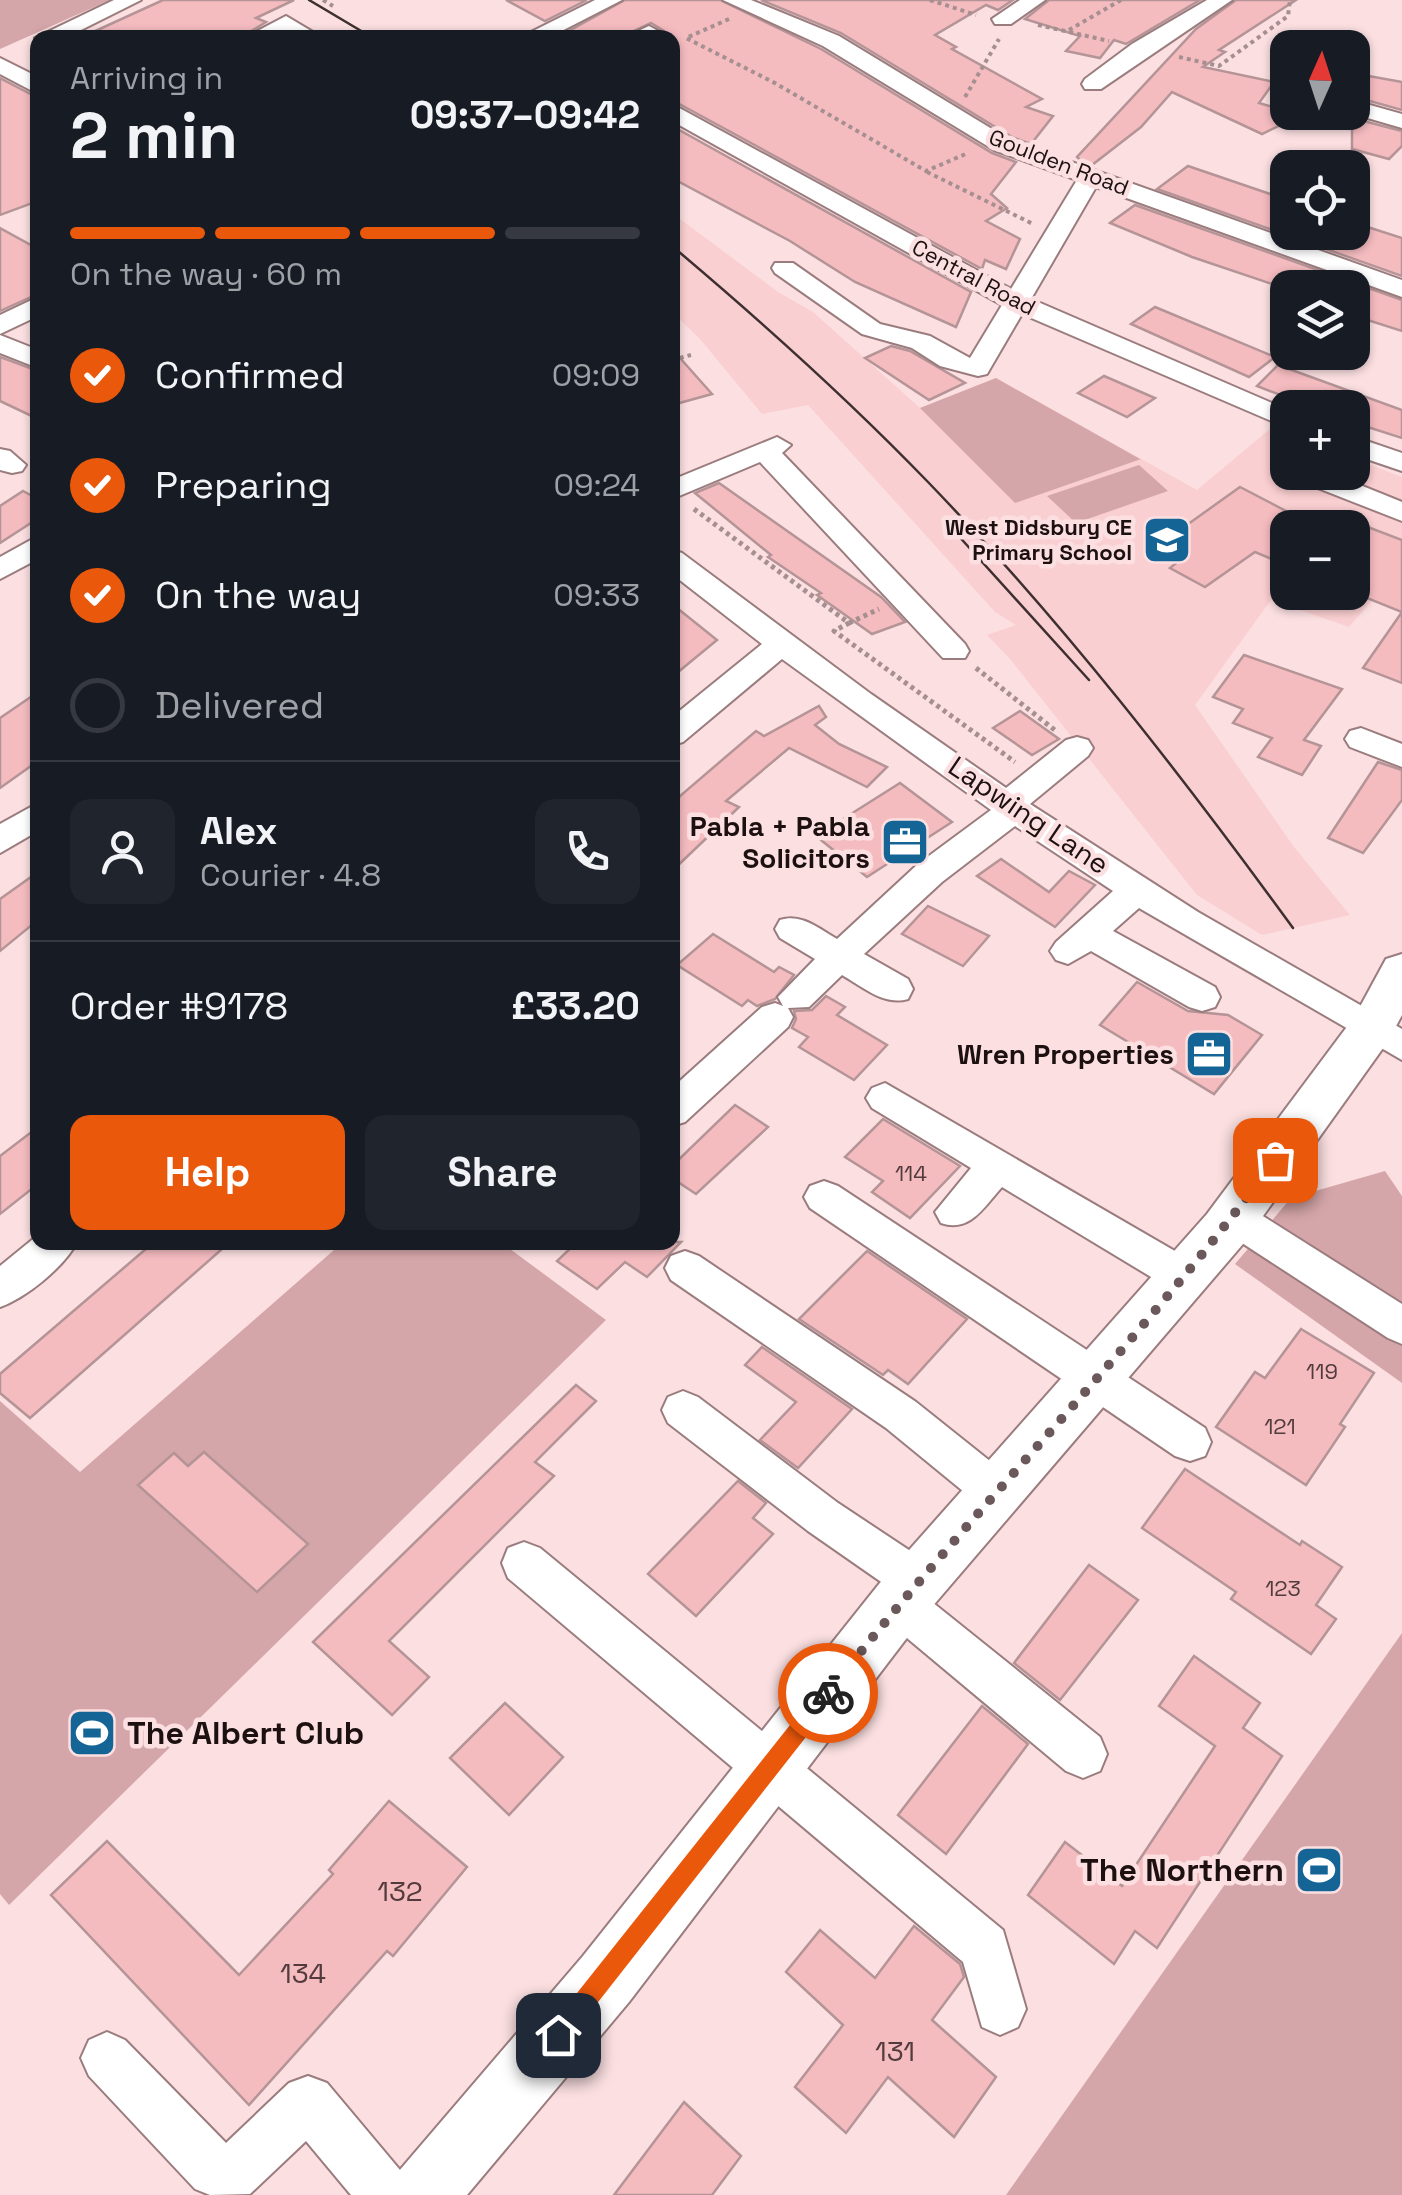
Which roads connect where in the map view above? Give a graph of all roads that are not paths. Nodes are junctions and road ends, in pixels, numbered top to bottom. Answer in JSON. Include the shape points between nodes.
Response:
{"nodes":[{"id":1,"x":131,"y":0,"type":"edge"},
{"id":2,"x":612,"y":0,"type":"edge"},
{"id":3,"x":1035,"y":0,"type":"edge"},
{"id":4,"x":1222,"y":0,"type":"edge"},
{"id":5,"x":742,"y":4,"type":"edge"},
{"id":6,"x":1007,"y":20,"type":"road end"},
{"id":7,"x":64,"y":30,"type":"edge"},
{"id":8,"x":270,"y":30,"type":"edge"},
{"id":9,"x":300,"y":30,"type":"edge"},
{"id":10,"x":549,"y":30,"type":"edge"},
{"id":11,"x":30,"y":45,"type":"edge"},
{"id":12,"x":0,"y":61,"type":"edge"},
{"id":13,"x":30,"y":82,"type":"edge"},
{"id":14,"x":1093,"y":84,"type":"dead end"},
{"id":15,"x":1370,"y":112,"type":"edge"},
{"id":16,"x":680,"y":116,"type":"edge"},
{"id":17,"x":1402,"y":121,"type":"edge"},
{"id":18,"x":1091,"y":175,"type":"junction"},
{"id":19,"x":784,"y":268,"type":"dead end"},
{"id":20,"x":1402,"y":289,"type":"edge"},
{"id":21,"x":1014,"y":300,"type":"junction"},
{"id":22,"x":30,"y":309,"type":"edge"},
{"id":23,"x":0,"y":326,"type":"edge"},
{"id":24,"x":0,"y":343,"type":"edge"},
{"id":25,"x":30,"y":356,"type":"edge"},
{"id":26,"x":1270,"y":412,"type":"edge"},
{"id":27,"x":1370,"y":450,"type":"edge"},
{"id":28,"x":1402,"y":462,"type":"edge"},
{"id":29,"x":1347,"y":490,"type":"edge"},
{"id":30,"x":680,"y":498,"type":"edge"},
{"id":31,"x":1402,"y":512,"type":"edge"},
{"id":32,"x":30,"y":551,"type":"edge"},
{"id":33,"x":680,"y":565,"type":"edge"},
{"id":34,"x":0,"y":570,"type":"edge"},
{"id":35,"x":781,"y":644,"type":"junction"},
{"id":36,"x":954,"y":651,"type":"road end"},
{"id":37,"x":680,"y":727,"type":"edge"},
{"id":38,"x":1361,"y":739,"type":"dead end"},
{"id":39,"x":1077,"y":748,"type":"road end"},
{"id":40,"x":1402,"y":756,"type":"edge"},
{"id":41,"x":1012,"y":806,"type":"junction"},
{"id":42,"x":30,"y":820,"type":"edge"},
{"id":43,"x":0,"y":841,"type":"edge"},
{"id":44,"x":1138,"y":889,"type":"junction"},
{"id":45,"x":792,"y":929,"type":"dead end"},
{"id":46,"x":840,"y":958,"type":"junction"},
{"id":47,"x":1402,"y":972,"type":"edge"},
{"id":48,"x":895,"y":989,"type":"dead end"},
{"id":49,"x":1202,"y":997,"type":"dead end"},
{"id":50,"x":1387,"y":1037,"type":"edge"},
{"id":51,"x":885,"y":1098,"type":"dead end"},
{"id":52,"x":680,"y":1104,"type":"edge"},
{"id":53,"x":998,"y":1165,"type":"junction"},
{"id":54,"x":824,"y":1197,"type":"dead end"},
{"id":55,"x":955,"y":1212,"type":"dead end"},
{"id":56,"x":1233,"y":1217,"type":"junction"},
{"id":57,"x":48,"y":1250,"type":"edge"},
{"id":58,"x":685,"y":1268,"type":"dead end"},
{"id":59,"x":1185,"y":1277,"type":"junction"},
{"id":60,"x":0,"y":1290,"type":"edge"},
{"id":61,"x":1402,"y":1326,"type":"edge"},
{"id":62,"x":1093,"y":1379,"type":"junction"},
{"id":63,"x":683,"y":1410,"type":"dead end"},
{"id":64,"x":1190,"y":1442,"type":"dead end"},
{"id":65,"x":995,"y":1491,"type":"junction"},
{"id":66,"x":524,"y":1562,"type":"dead end"},
{"id":67,"x":908,"y":1592,"type":"junction"},
{"id":68,"x":1083,"y":1754,"type":"dead end"},
{"id":69,"x":770,"y":1768,"type":"junction"},
{"id":70,"x":1000,"y":2009,"type":"dead end"},
{"id":71,"x":107,"y":2058,"type":"dead end"},
{"id":72,"x":386,"y":2195,"type":"edge"},
{"id":73,"x":424,"y":2195,"type":"edge"}],
"edges":[{"from":1,"to":7,"type":"street"},
{"from":2,"to":10,"type":"street"},
{"from":3,"to":6,"type":"street"},
{"from":4,"to":14,"type":"street"},
{"from":5,"to":18,"type":"street","name":"Goulden Road","via":[[831,41],[995,141]]},
{"from":8,"to":9,"type":"street","via":[[286,22]]},
{"from":11,"to":12,"type":"street"},
{"from":12,"to":13,"type":"street"},
{"from":15,"to":17,"type":"street"},
{"from":16,"to":21,"type":"street","name":"Central Road"},
{"from":18,"to":20,"type":"street","name":"Goulden Road"},
{"from":18,"to":21,"type":"street","via":[[1060,237]]},
{"from":19,"to":21,"type":"street","via":[[870,329],[922,342],[978,368]]},
{"from":21,"to":26,"type":"street","name":"Central Road"},
{"from":22,"to":23,"type":"street"},
{"from":24,"to":25,"type":"street"},
{"from":27,"to":28,"type":"street"},
{"from":29,"to":31,"type":"street"},
{"from":30,"to":36,"type":"street","via":[[770,447]]},
{"from":32,"to":34,"type":"street"},
{"from":33,"to":35,"type":"street","name":"Lapwing Lane"},
{"from":35,"to":37,"type":"street"},
{"from":35,"to":41,"type":"street","name":"Lapwing Lane"},
{"from":38,"to":40,"type":"street"},
{"from":39,"to":41,"type":"street"},
{"from":41,"to":44,"type":"street","name":"Lapwing Lane"},
{"from":41,"to":46,"type":"street"},
{"from":42,"to":43,"type":"street"},
{"from":44,"to":49,"type":"street","via":[[1078,942]]},
{"from":44,"to":50,"type":"street","name":"Lapwing Lane"},
{"from":45,"to":46,"type":"street"},
{"from":46,"to":48,"type":"street"},
{"from":46,"to":52,"type":"street"},
{"from":47,"to":50,"type":"main road"},
{"from":50,"to":56,"type":"main road"},
{"from":51,"to":53,"type":"street"},
{"from":53,"to":55,"type":"street"},
{"from":53,"to":59,"type":"street"},
{"from":54,"to":62,"type":"street"},
{"from":56,"to":59,"type":"main road"},
{"from":56,"to":61,"type":"street"},
{"from":57,"to":60,"type":"street"},
{"from":58,"to":65,"type":"street","via":[[901,1415]]},
{"from":59,"to":62,"type":"main road"},
{"from":62,"to":64,"type":"street"},
{"from":62,"to":65,"type":"main road"},
{"from":63,"to":67,"type":"street"},
{"from":65,"to":67,"type":"main road"},
{"from":66,"to":69,"type":"street"},
{"from":67,"to":68,"type":"street"},
{"from":67,"to":69,"type":"main road"},
{"from":69,"to":70,"type":"street","via":[[985,1948]]},
{"from":69,"to":73,"type":"main road","via":[[606,1979]]},
{"from":71,"to":72,"type":"street","via":[[214,2170],[231,2175],[308,2102]]}]}
